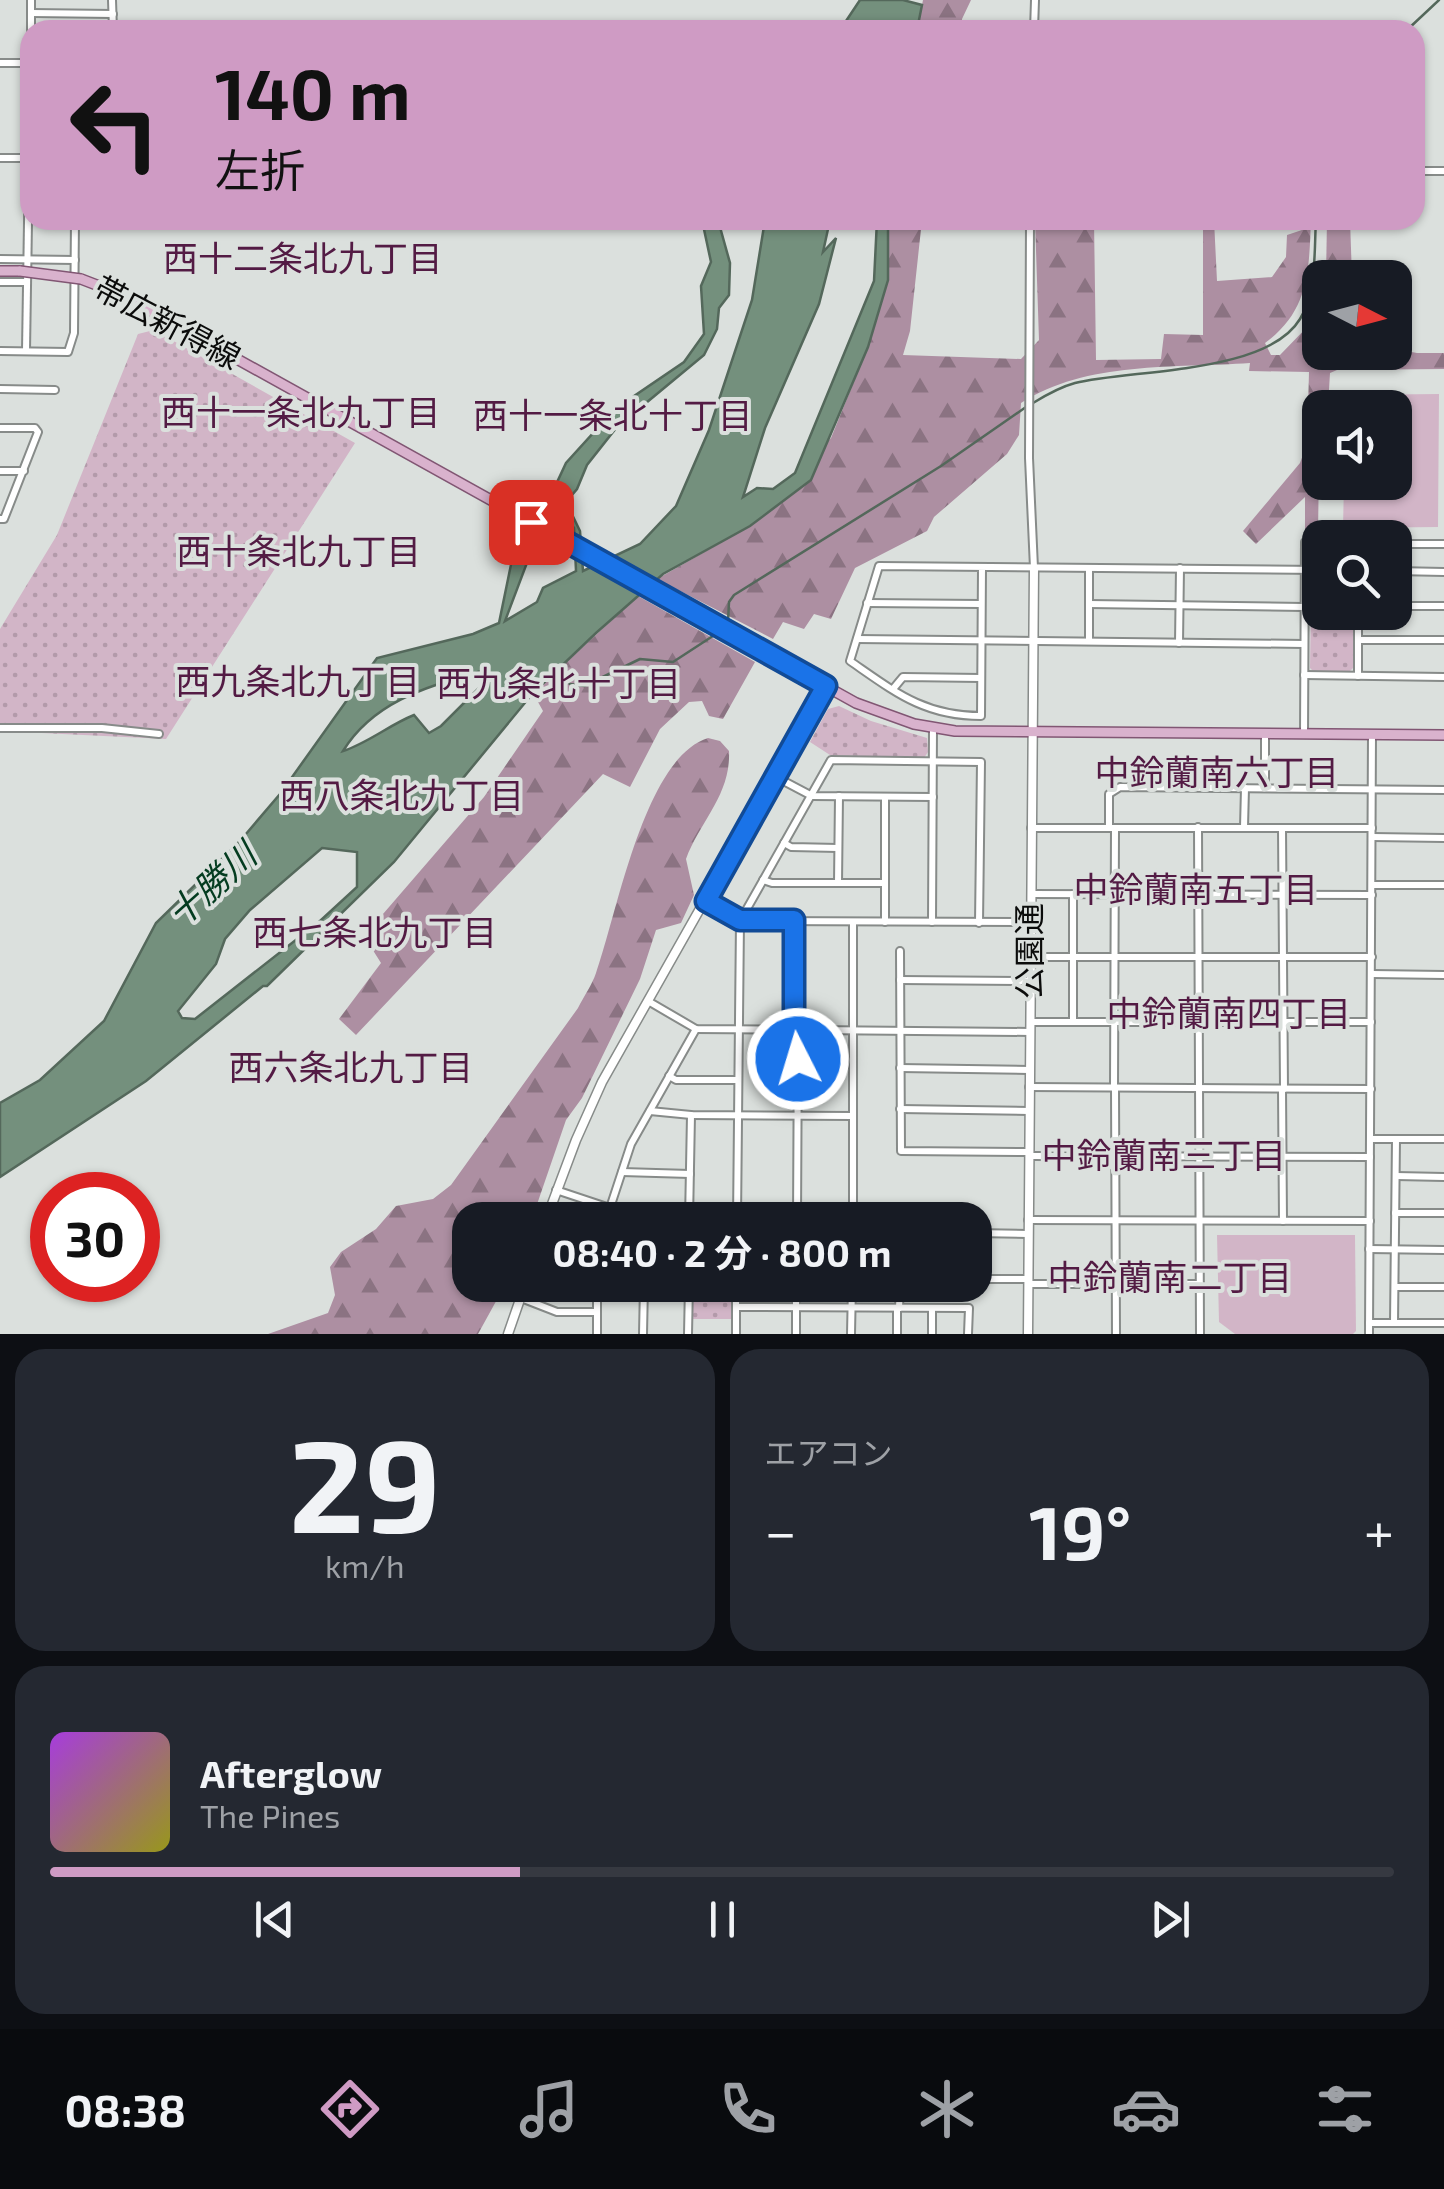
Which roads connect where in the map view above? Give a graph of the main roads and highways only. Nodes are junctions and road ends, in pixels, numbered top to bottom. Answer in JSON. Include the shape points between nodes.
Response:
{"nodes":[{"id":1,"x":0,"y":271,"type":"edge"},
{"id":2,"x":1444,"y":735,"type":"edge"}],
"edges":[{"from":1,"to":2,"type":"main road","name":"帯広新得線","bridge":true,"via":[[81,278],[120,294],[895,719],[933,728],[1032,732]]}]}
